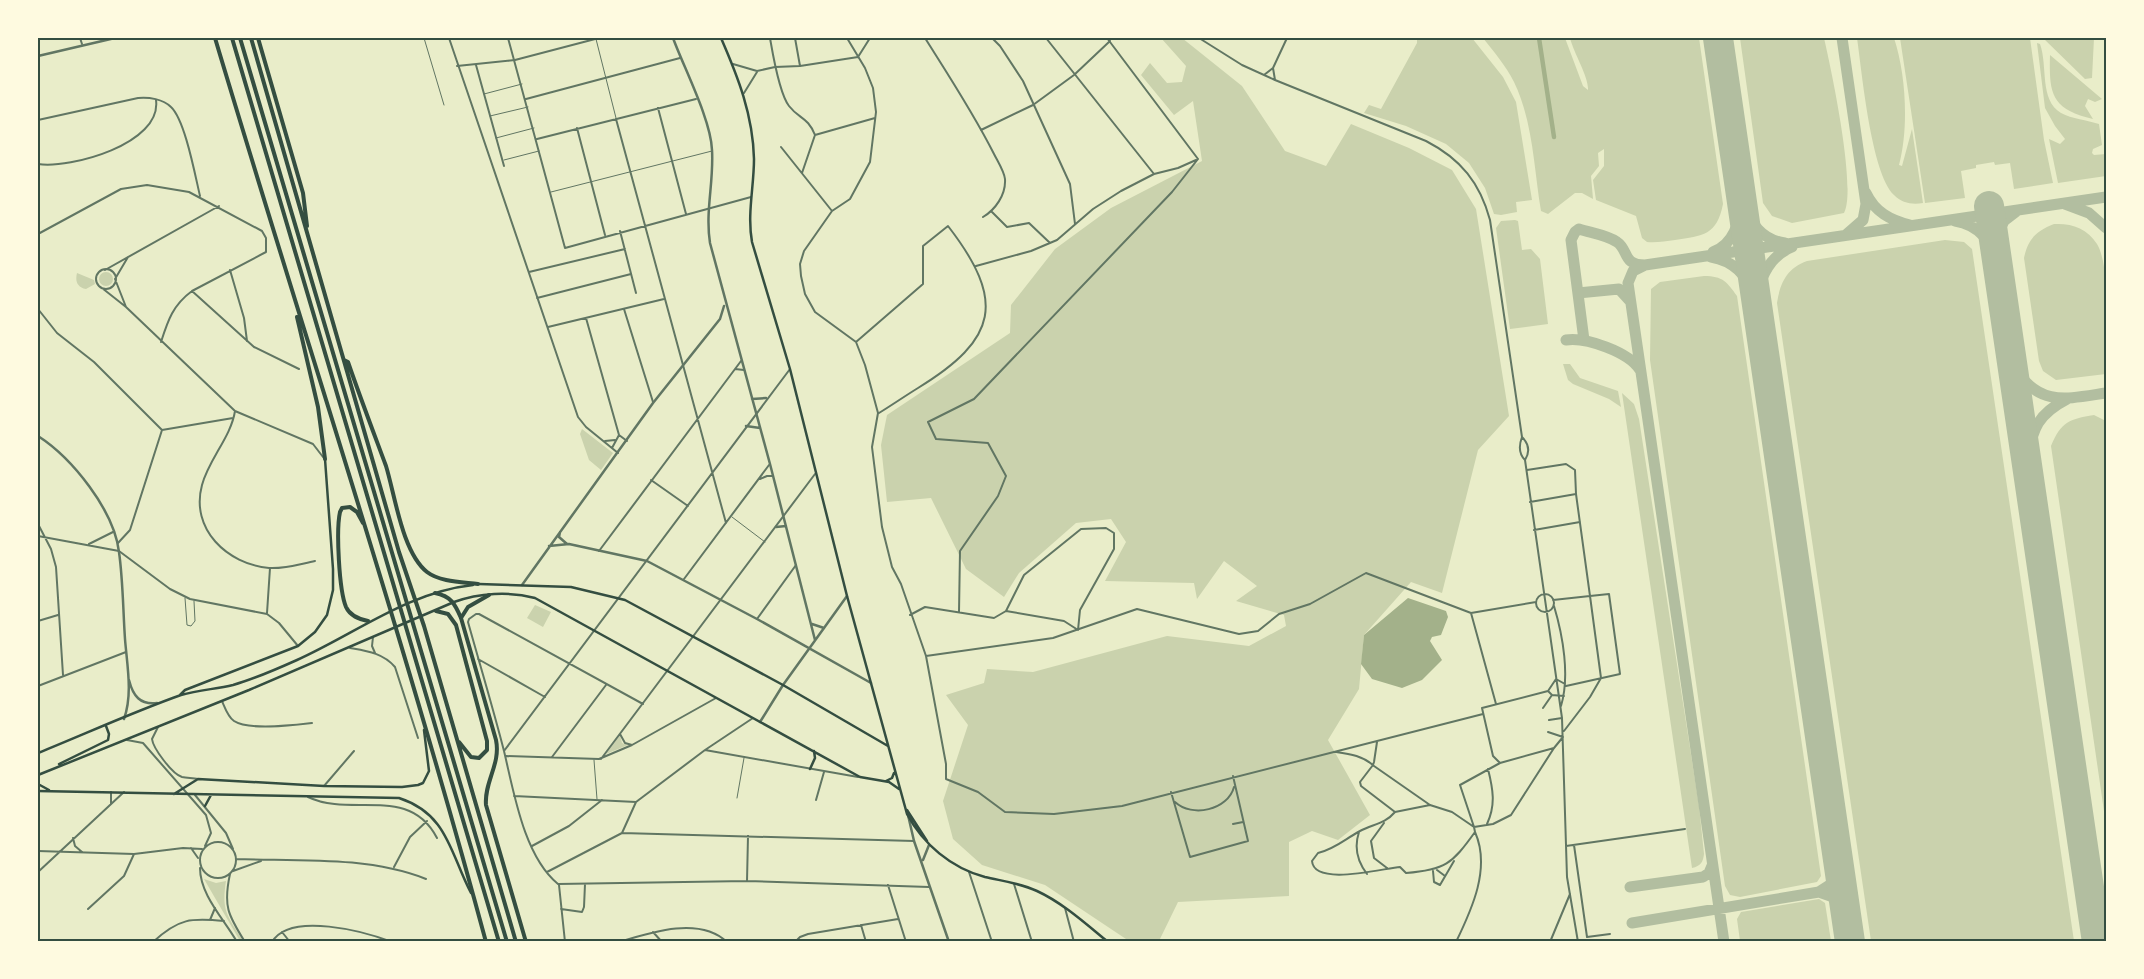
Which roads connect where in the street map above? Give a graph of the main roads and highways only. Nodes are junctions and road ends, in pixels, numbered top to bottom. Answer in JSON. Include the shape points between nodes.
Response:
{"nodes":[{"id":1,"x":215,"y":38,"type":"edge"},
{"id":2,"x":232,"y":38,"type":"edge"},
{"id":3,"x":240,"y":38,"type":"edge"},
{"id":4,"x":251,"y":38,"type":"edge"},
{"id":5,"x":258,"y":38,"type":"edge"},
{"id":6,"x":721,"y":38,"type":"edge"},
{"id":7,"x":308,"y":235,"type":"junction"},
{"id":8,"x":291,"y":291,"type":"junction"},
{"id":9,"x":344,"y":359,"type":"junction"},
{"id":10,"x":324,"y":459,"type":"joint"},
{"id":11,"x":367,"y":529,"type":"junction"},
{"id":12,"x":478,"y":584,"type":"junction"},
{"id":13,"x":435,"y":593,"type":"junction"},
{"id":14,"x":489,"y":595,"type":"junction"},
{"id":15,"x":454,"y":602,"type":"junction"},
{"id":16,"x":436,"y":611,"type":"junction"},
{"id":17,"x":461,"y":618,"type":"junction"},
{"id":18,"x":368,"y":621,"type":"junction"},
{"id":19,"x":178,"y":696,"type":"junction"},
{"id":20,"x":422,"y":719,"type":"junction"},
{"id":21,"x":106,"y":725,"type":"junction"},
{"id":22,"x":454,"y":733,"type":"junction"},
{"id":23,"x":888,"y":746,"type":"junction"},
{"id":24,"x":814,"y":751,"type":"junction"},
{"id":25,"x":38,"y":753,"type":"edge"},
{"id":26,"x":54,"y":768,"type":"junction"},
{"id":27,"x":810,"y":769,"type":"road end"},
{"id":28,"x":894,"y":773,"type":"junction"},
{"id":29,"x":38,"y":775,"type":"edge"},
{"id":30,"x":885,"y":781,"type":"junction"},
{"id":31,"x":38,"y":784,"type":"edge"},
{"id":32,"x":899,"y":789,"type":"junction"},
{"id":33,"x":38,"y":791,"type":"edge"},
{"id":34,"x":51,"y":791,"type":"junction"},
{"id":35,"x":173,"y":795,"type":"junction"},
{"id":36,"x":211,"y":795,"type":"junction"},
{"id":37,"x":205,"y":806,"type":"road end"},
{"id":38,"x":907,"y":809,"type":"junction"},
{"id":39,"x":929,"y":845,"type":"junction"},
{"id":40,"x":475,"y":900,"type":"junction"},
{"id":41,"x":486,"y":942,"type":"edge"},
{"id":42,"x":499,"y":942,"type":"edge"},
{"id":43,"x":507,"y":942,"type":"edge"},
{"id":44,"x":516,"y":942,"type":"edge"},
{"id":45,"x":526,"y":942,"type":"edge"},
{"id":46,"x":1108,"y":942,"type":"edge"}],
"edges":[{"from":1,"to":8,"type":"highway"},
{"from":2,"to":42,"type":"highway"},
{"from":3,"to":43,"type":"highway"},
{"from":4,"to":7,"type":"highway"},
{"from":5,"to":7,"type":"highway","via":[[303,193]]},
{"from":6,"to":23,"type":"main road","via":[[744,93],[753,141],[749,225],[752,242],[790,369]]},
{"from":7,"to":9,"type":"highway"},
{"from":8,"to":10,"type":"highway","via":[[318,407]]},
{"from":8,"to":11,"type":"highway"},
{"from":9,"to":12,"type":"highway","via":[[348,362],[411,549],[419,563],[425,571],[439,578]]},
{"from":9,"to":22,"type":"highway"},
{"from":10,"to":19,"type":"main road","via":[[333,590],[324,620],[316,632],[298,646],[185,690]]},
{"from":11,"to":18,"type":"highway","via":[[353,508],[342,508],[338,521],[343,596],[346,608],[352,614]]},
{"from":11,"to":20,"type":"highway"},
{"from":12,"to":13,"type":"main road"},
{"from":12,"to":23,"type":"main road","via":[[571,587],[619,598],[694,636]]},
{"from":13,"to":15,"type":"highway"},
{"from":13,"to":18,"type":"main road"},
{"from":14,"to":15,"type":"main road"},
{"from":14,"to":17,"type":"highway","via":[[468,607]]},
{"from":14,"to":24,"type":"main road","via":[[513,593],[535,598]]},
{"from":15,"to":16,"type":"main road"},
{"from":15,"to":17,"type":"highway"},
{"from":16,"to":22,"type":"highway","via":[[448,614],[456,625],[487,741],[485,753],[479,758],[471,757]]},
{"from":16,"to":26,"type":"main road"},
{"from":17,"to":45,"type":"highway","via":[[498,751],[487,786],[486,805]]},
{"from":18,"to":19,"type":"main road","via":[[298,659],[235,684]]},
{"from":19,"to":21,"type":"main road"},
{"from":20,"to":35,"type":"main road","via":[[430,764],[423,783],[402,787],[324,786],[198,779]]},
{"from":20,"to":40,"type":"highway"},
{"from":21,"to":25,"type":"main road"},
{"from":21,"to":26,"type":"main road","via":[[108,740]]},
{"from":22,"to":44,"type":"highway"},
{"from":23,"to":28,"type":"main road"},
{"from":24,"to":27,"type":"main road"},
{"from":24,"to":30,"type":"main road","via":[[860,777]]},
{"from":26,"to":29,"type":"main road"},
{"from":28,"to":30,"type":"main road"},
{"from":28,"to":32,"type":"main road"},
{"from":30,"to":32,"type":"main road"},
{"from":31,"to":34,"type":"main road"},
{"from":32,"to":38,"type":"main road"},
{"from":33,"to":34,"type":"main road"},
{"from":34,"to":35,"type":"main road"},
{"from":35,"to":36,"type":"main road"},
{"from":36,"to":37,"type":"main road"},
{"from":36,"to":40,"type":"main road","via":[[388,797],[412,802],[430,815],[444,832]]},
{"from":38,"to":39,"type":"main road"},
{"from":38,"to":39,"type":"main road","via":[[916,829]]},
{"from":39,"to":46,"type":"main road","via":[[969,872],[1039,892]]},
{"from":40,"to":41,"type":"highway"}]}
